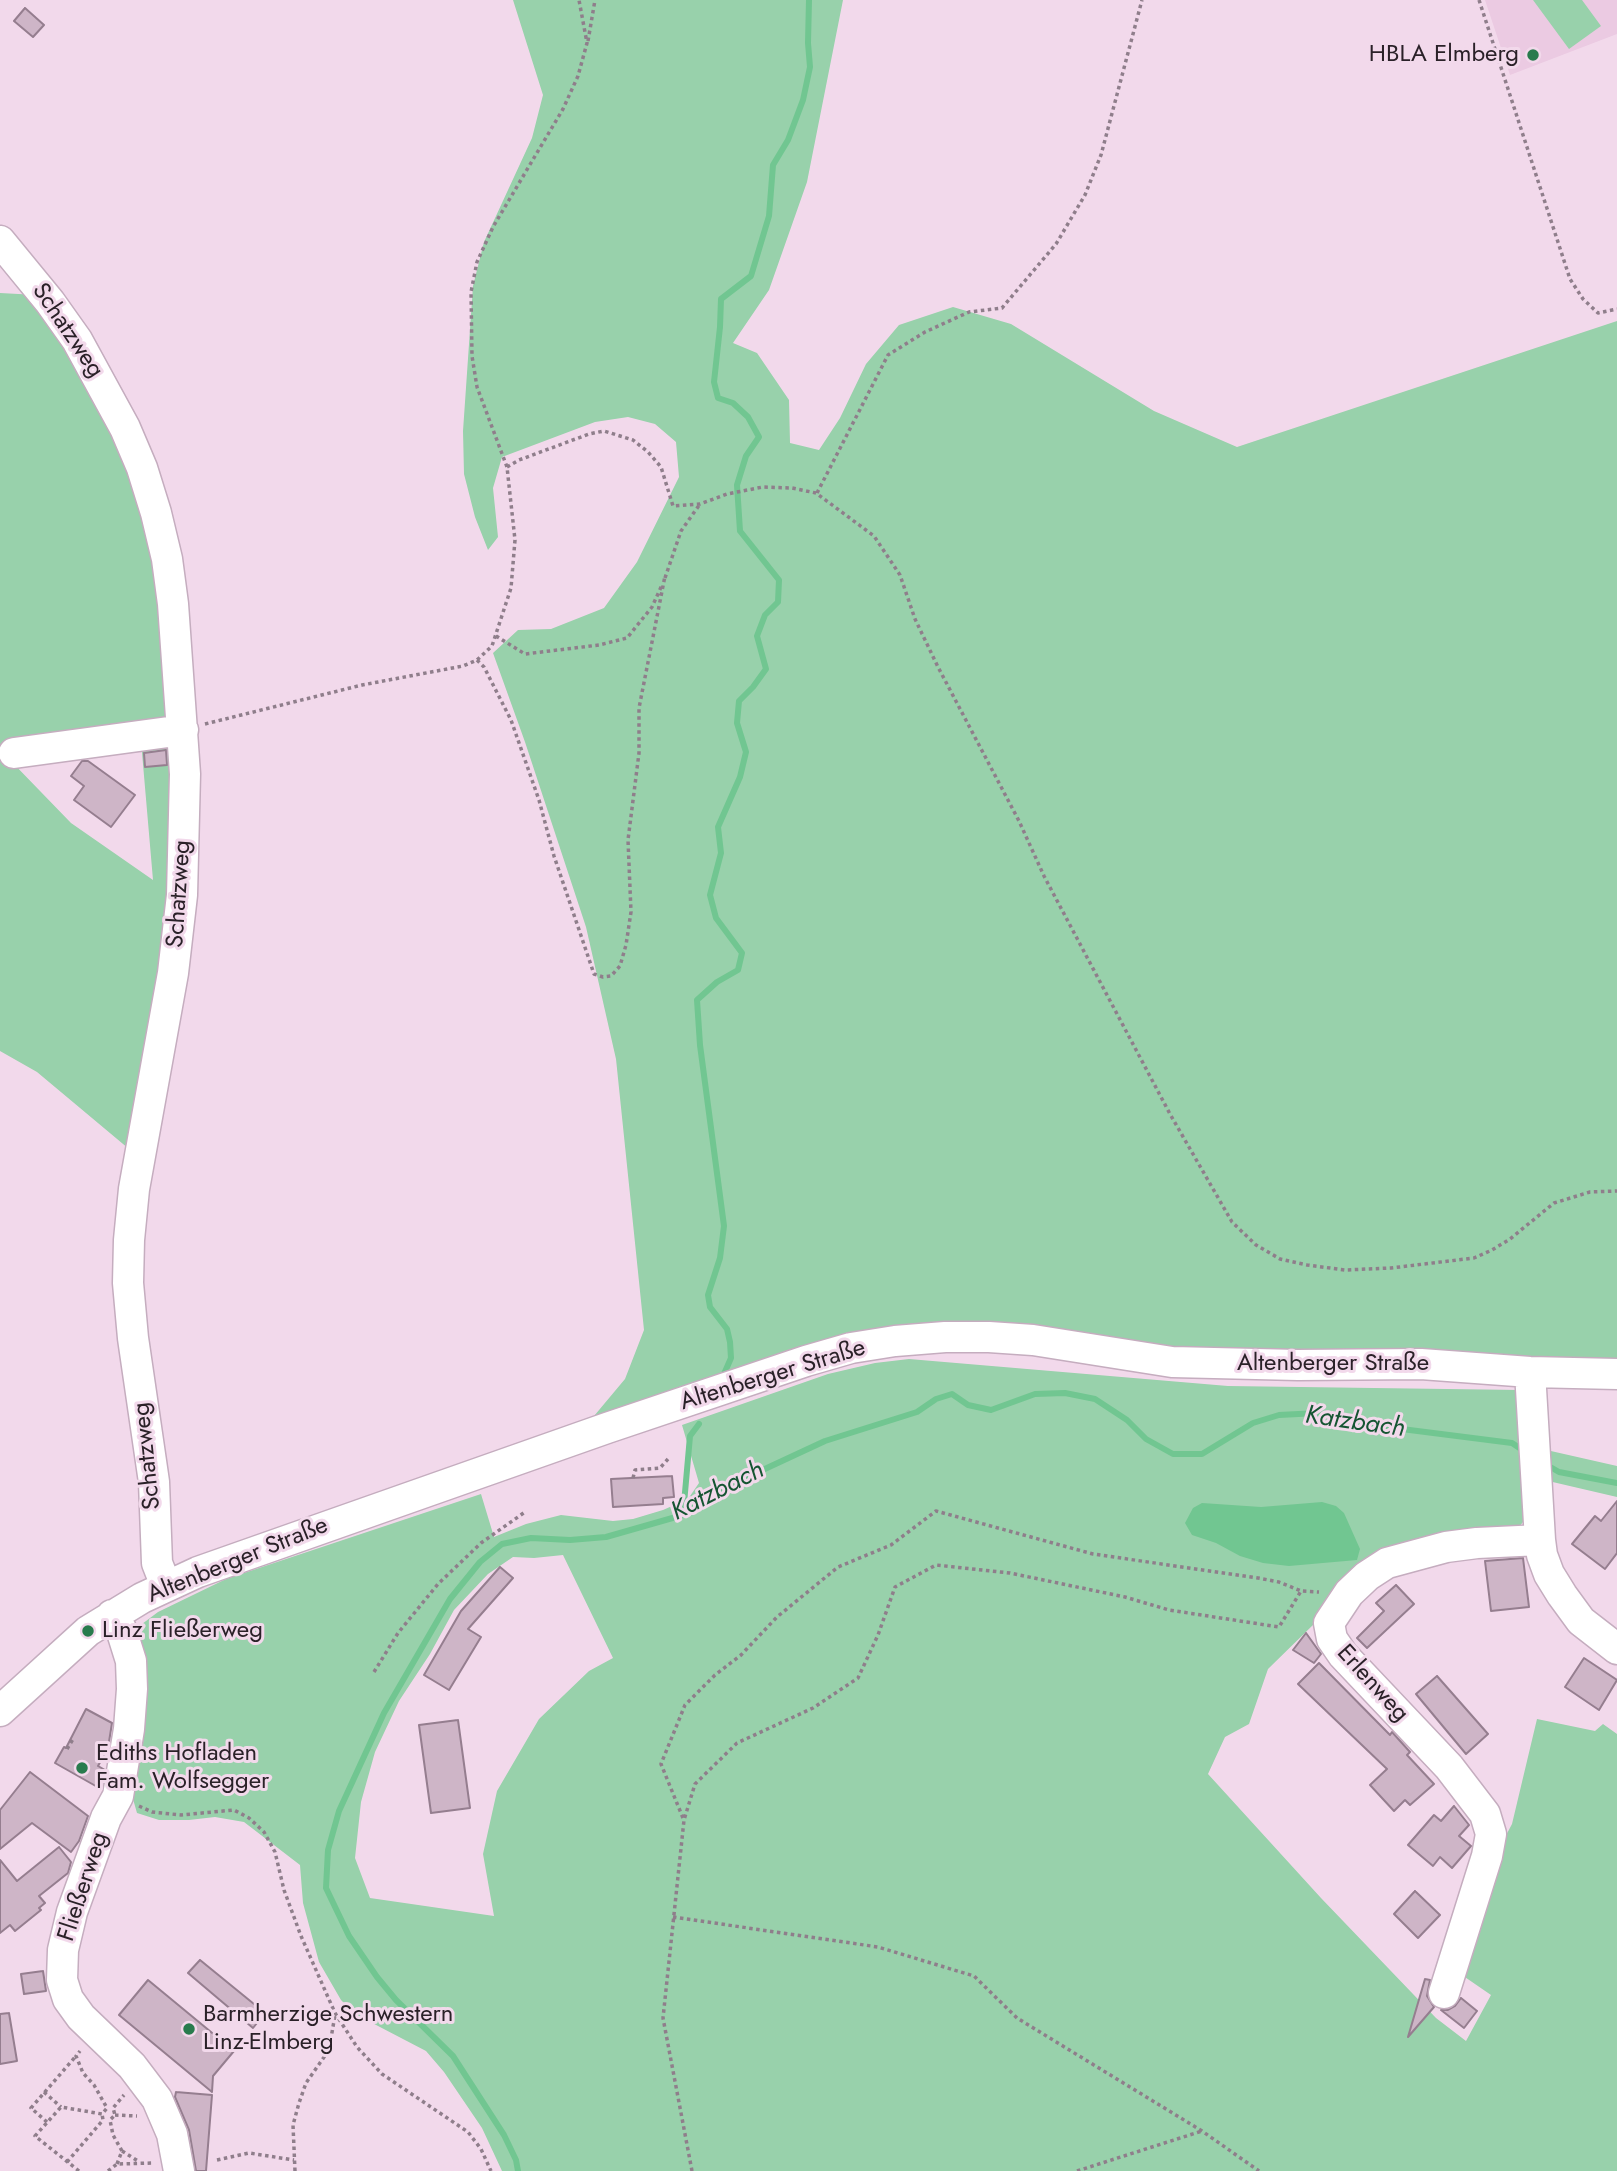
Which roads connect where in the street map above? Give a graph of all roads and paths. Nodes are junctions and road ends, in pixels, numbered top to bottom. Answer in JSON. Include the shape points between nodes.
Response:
{"nodes":[{"id":1,"x":579,"y":0,"type":"edge"},
{"id":2,"x":595,"y":0,"type":"edge"},
{"id":3,"x":1142,"y":0,"type":"edge"},
{"id":4,"x":1479,"y":0,"type":"edge"},
{"id":5,"x":587,"y":43,"type":"junction"},
{"id":6,"x":0,"y":241,"type":"edge"},
{"id":7,"x":1617,"y":309,"type":"edge"},
{"id":8,"x":507,"y":467,"type":"junction"},
{"id":9,"x":816,"y":493,"type":"junction"},
{"id":10,"x":700,"y":504,"type":"junction"},
{"id":11,"x":665,"y":576,"type":"junction"},
{"id":12,"x":496,"y":636,"type":"junction"},
{"id":13,"x":477,"y":660,"type":"junction"},
{"id":14,"x":183,"y":730,"type":"junction"},
{"id":15,"x":14,"y":753,"type":"dead end"},
{"id":16,"x":1617,"y":1191,"type":"edge"},
{"id":17,"x":1530,"y":1372,"type":"junction"},
{"id":18,"x":1617,"y":1374,"type":"edge"},
{"id":19,"x":668,"y":1459,"type":"dead end"},
{"id":20,"x":633,"y":1478,"type":"dead end"},
{"id":21,"x":525,"y":1512,"type":"dead end"},
{"id":22,"x":1540,"y":1540,"type":"junction"},
{"id":23,"x":166,"y":1587,"type":"junction"},
{"id":24,"x":1301,"y":1591,"type":"junction"},
{"id":25,"x":1349,"y":1593,"type":"junction"},
{"id":26,"x":112,"y":1615,"type":"junction"},
{"id":27,"x":1617,"y":1649,"type":"edge"},
{"id":28,"x":374,"y":1672,"type":"dead end"},
{"id":29,"x":0,"y":1711,"type":"edge"},
{"id":30,"x":73,"y":1739,"type":"dead end"},
{"id":31,"x":67,"y":1749,"type":"dead end"},
{"id":32,"x":118,"y":1796,"type":"junction"},
{"id":33,"x":684,"y":1820,"type":"junction"},
{"id":34,"x":673,"y":1917,"type":"junction"},
{"id":35,"x":1444,"y":1993,"type":"dead end"},
{"id":36,"x":335,"y":2013,"type":"junction"},
{"id":37,"x":96,"y":2032,"type":"junction"},
{"id":38,"x":76,"y":2056,"type":"junction"},
{"id":39,"x":139,"y":2077,"type":"junction"},
{"id":40,"x":44,"y":2092,"type":"junction"},
{"id":41,"x":61,"y":2107,"type":"junction"},
{"id":42,"x":107,"y":2108,"type":"junction"},
{"id":43,"x":113,"y":2108,"type":"junction"},
{"id":44,"x":102,"y":2114,"type":"junction"},
{"id":45,"x":103,"y":2120,"type":"junction"},
{"id":46,"x":110,"y":2120,"type":"junction"},
{"id":47,"x":47,"y":2122,"type":"junction"},
{"id":48,"x":1202,"y":2131,"type":"junction"},
{"id":49,"x":122,"y":2151,"type":"junction"},
{"id":50,"x":217,"y":2160,"type":"dead end"},
{"id":51,"x":293,"y":2160,"type":"junction"},
{"id":52,"x":68,"y":2162,"type":"junction"},
{"id":53,"x":140,"y":2162,"type":"junction"},
{"id":54,"x":117,"y":2164,"type":"junction"},
{"id":55,"x":179,"y":2168,"type":"edge"},
{"id":56,"x":79,"y":2171,"type":"edge"},
{"id":57,"x":107,"y":2171,"type":"edge"},
{"id":58,"x":295,"y":2171,"type":"edge"},
{"id":59,"x":491,"y":2171,"type":"edge"},
{"id":60,"x":692,"y":2171,"type":"edge"},
{"id":61,"x":1077,"y":2171,"type":"edge"},
{"id":62,"x":1259,"y":2171,"type":"edge"}],
"edges":[{"from":1,"to":5,"type":"path"},
{"from":2,"to":5,"type":"path"},
{"from":3,"to":9,"type":"path","via":[[1101,155],[1085,195],[1056,244],[1002,308],[969,312],[888,355]]},
{"from":4,"to":7,"type":"path","via":[[1570,279],[1598,313]]},
{"from":5,"to":8,"type":"path","via":[[563,110],[493,227],[477,262],[471,292],[477,387]]},
{"from":6,"to":14,"type":"street","name":"Schatzweg","via":[[77,340],[109,395],[142,468],[169,570]]},
{"from":8,"to":10,"type":"path","via":[[604,431],[633,440],[655,459],[667,480],[673,506]]},
{"from":8,"to":12,"type":"path","via":[[515,540],[511,588]]},
{"from":9,"to":10,"type":"path","via":[[763,487]]},
{"from":9,"to":16,"type":"path","via":[[874,536],[900,575],[938,667],[1170,1114],[1232,1222],[1256,1245],[1280,1259],[1345,1270],[1474,1258],[1510,1239],[1554,1203],[1590,1192]]},
{"from":10,"to":11,"type":"path","via":[[681,531]]},
{"from":11,"to":12,"type":"path","via":[[652,607],[627,638],[525,654]]},
{"from":11,"to":13,"type":"path","via":[[639,708],[639,753],[628,840],[631,912],[620,966],[611,976],[594,974],[511,720]]},
{"from":12,"to":13,"type":"path"},
{"from":13,"to":14,"type":"path"},
{"from":14,"to":15,"type":"street"},
{"from":14,"to":23,"type":"street","name":"Schatzweg","via":[[182,895],[173,973],[134,1189],[128,1261],[133,1338],[154,1482],[156,1553]]},
{"from":17,"to":18,"type":"street","name":"Altenberger Straße"},
{"from":17,"to":22,"type":"street"},
{"from":17,"to":23,"type":"street","name":"Altenberger Straße","via":[[1421,1363],[1172,1362],[989,1337],[895,1341],[806,1361],[607,1428],[242,1555]]},
{"from":19,"to":20,"type":"path","via":[[660,1468],[635,1470]]},
{"from":21,"to":28,"type":"path","via":[[481,1543],[438,1584],[398,1633]]},
{"from":22,"to":25,"type":"street","name":"Erlenweg","via":[[1446,1547],[1387,1563]]},
{"from":22,"to":27,"type":"street","via":[[1549,1574],[1568,1604],[1581,1621]]},
{"from":23,"to":26,"type":"street","name":"Altenberger Straße"},
{"from":24,"to":25,"type":"path"},
{"from":24,"to":33,"type":"path","via":[[1279,1627],[1169,1610],[1010,1573],[936,1565],[895,1587],[858,1678],[813,1708],[737,1743],[695,1784]]},
{"from":24,"to":33,"type":"path","via":[[1279,1582],[1093,1554],[936,1511],[891,1545],[838,1567],[777,1616],[685,1705],[661,1764]]},
{"from":25,"to":35,"type":"street","name":"Erlenweg","via":[[1329,1623],[1332,1639],[1474,1797],[1490,1834]]},
{"from":26,"to":29,"type":"street","name":"Altenberger Straße","via":[[65,1650]]},
{"from":26,"to":32,"type":"street","name":"Fließerweg","via":[[128,1644],[132,1689]]},
{"from":30,"to":31,"type":"path"},
{"from":32,"to":36,"type":"path","via":[[152,1812],[181,1815],[234,1810],[264,1832],[275,1852],[301,1936]]},
{"from":32,"to":37,"type":"street","name":"Fließerweg","via":[[83,1878],[63,1950],[62,1980],[68,1998]]},
{"from":33,"to":34,"type":"path"},
{"from":34,"to":48,"type":"path","via":[[878,1947],[974,1976],[1017,2018]]},
{"from":34,"to":60,"type":"path","via":[[663,2018]]},
{"from":36,"to":51,"type":"path","via":[[329,2050],[299,2103],[293,2125]]},
{"from":36,"to":59,"type":"path","via":[[356,2047],[382,2074],[468,2132]]},
{"from":37,"to":38,"type":"path"},
{"from":37,"to":39,"type":"street","name":"Fließerweg"},
{"from":38,"to":40,"type":"path"},
{"from":38,"to":42,"type":"path"},
{"from":39,"to":43,"type":"path"},
{"from":39,"to":55,"type":"street","name":"Fließerweg","via":[[157,2099],[172,2134]]},
{"from":40,"to":41,"type":"path"},
{"from":40,"to":47,"type":"path","via":[[31,2108]]},
{"from":41,"to":44,"type":"path"},
{"from":41,"to":47,"type":"path"},
{"from":42,"to":43,"type":"path"},
{"from":42,"to":44,"type":"path"},
{"from":43,"to":46,"type":"path","via":[[115,2115]]},
{"from":44,"to":45,"type":"path"},
{"from":45,"to":46,"type":"path"},
{"from":45,"to":52,"type":"path"},
{"from":46,"to":49,"type":"path"},
{"from":47,"to":52,"type":"path","via":[[35,2136]]},
{"from":48,"to":61,"type":"path"},
{"from":48,"to":62,"type":"path"},
{"from":49,"to":53,"type":"path"},
{"from":49,"to":54,"type":"path"},
{"from":50,"to":51,"type":"path","via":[[249,2153]]},
{"from":51,"to":58,"type":"path"},
{"from":52,"to":56,"type":"path"},
{"from":53,"to":54,"type":"path"},
{"from":53,"to":55,"type":"path"},
{"from":54,"to":57,"type":"path"}]}
